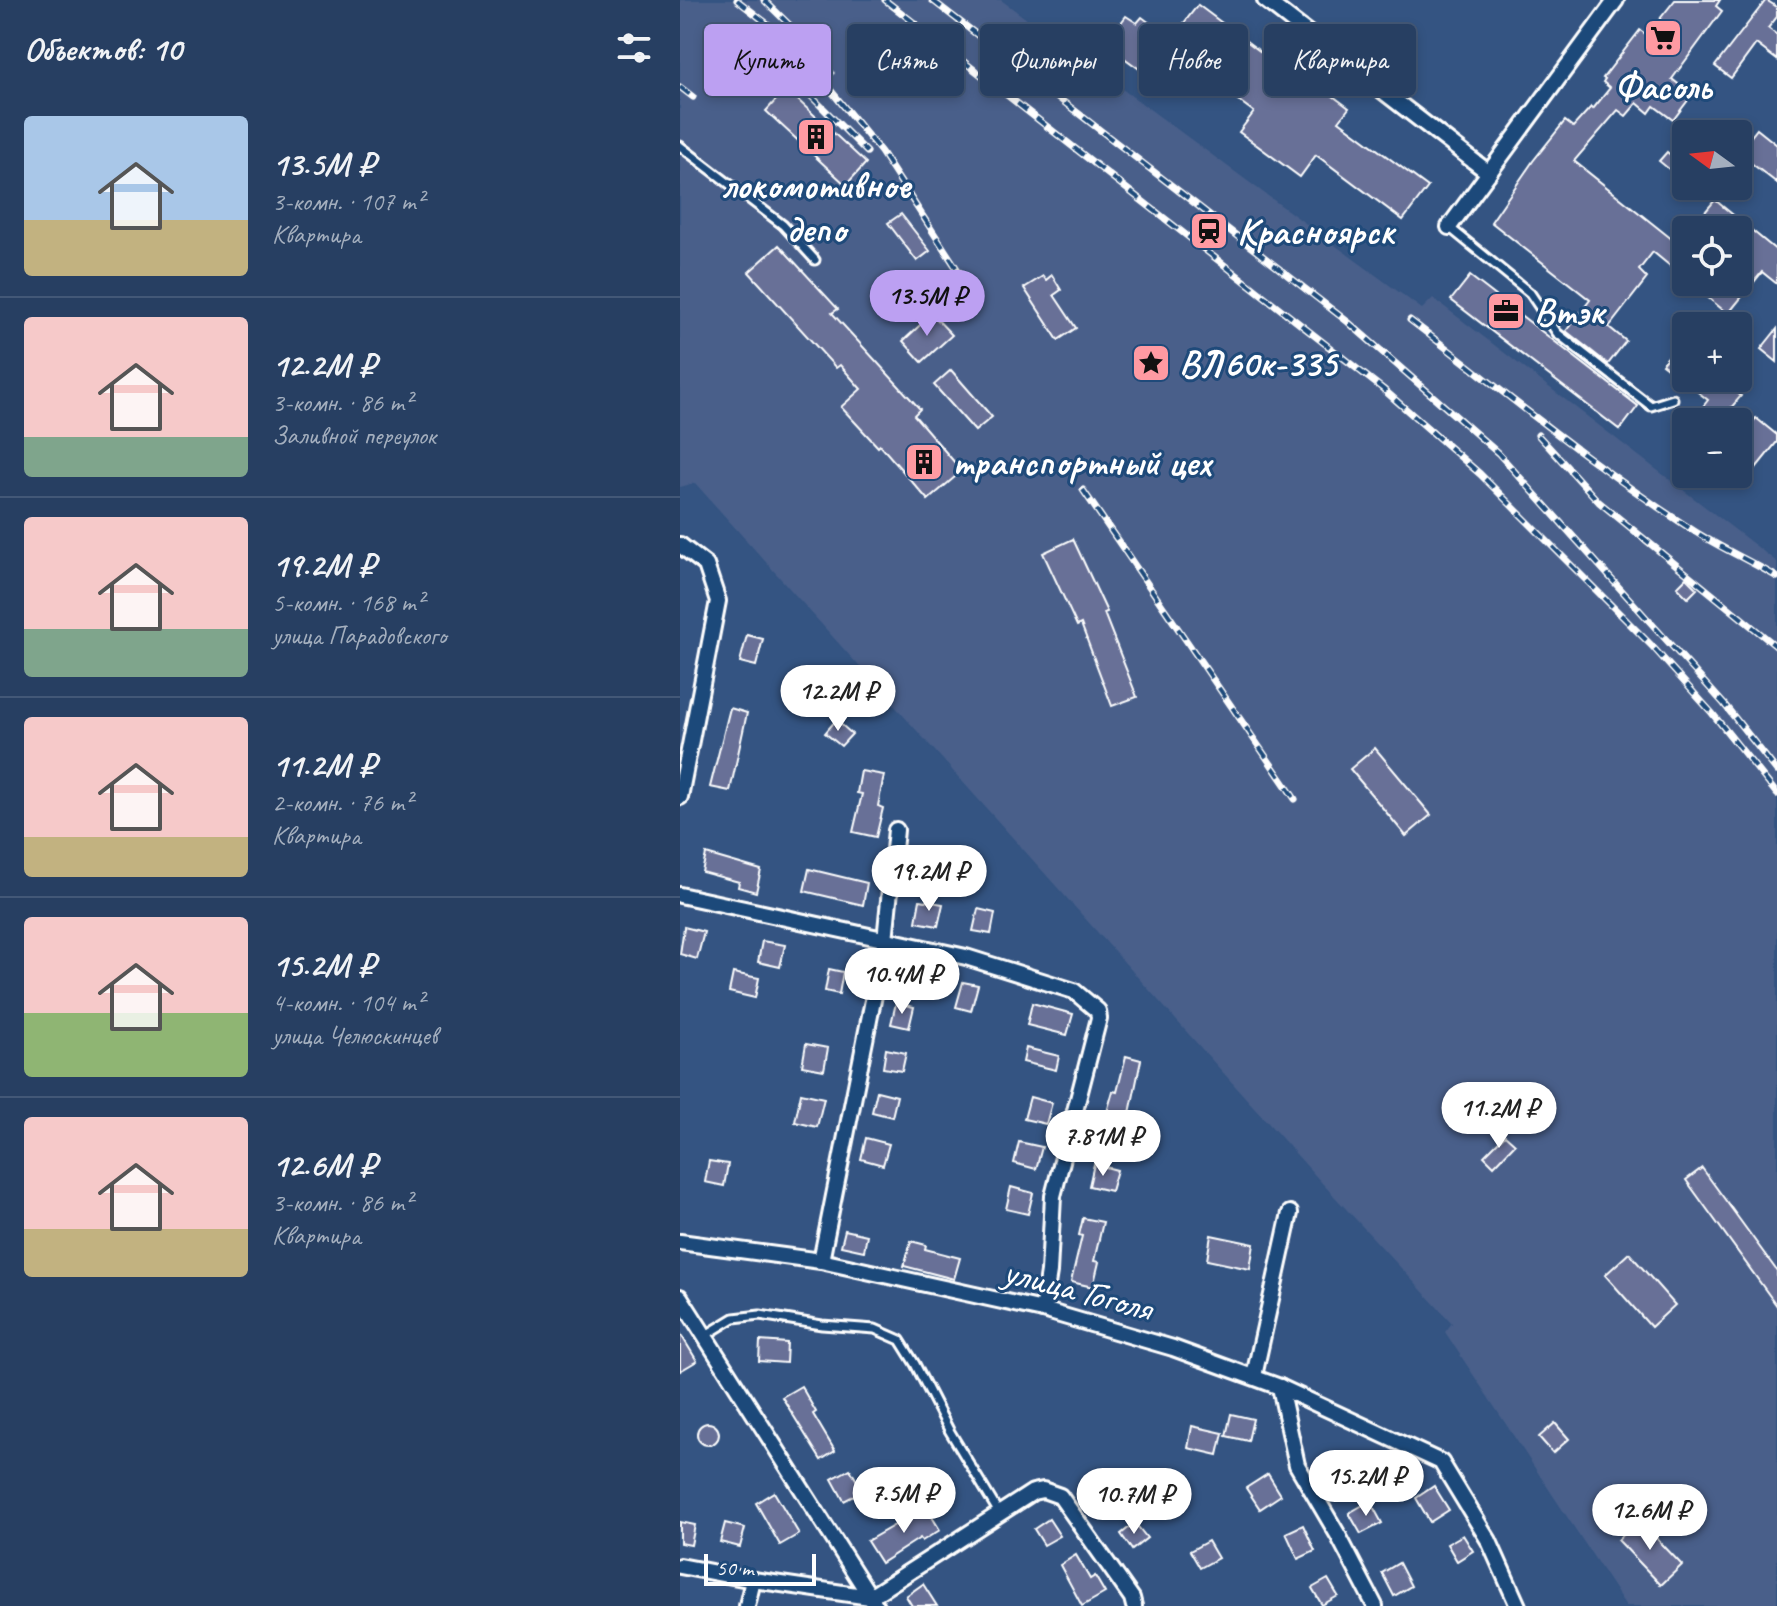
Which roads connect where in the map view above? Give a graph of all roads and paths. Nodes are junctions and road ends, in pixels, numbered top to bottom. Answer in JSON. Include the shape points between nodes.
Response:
{"nodes":[{"id":1,"x":1265,"y":0,"type":"edge"},
{"id":2,"x":1616,"y":0,"type":"edge"},
{"id":3,"x":680,"y":146,"type":"edge"},
{"id":4,"x":1489,"y":173,"type":"junction"},
{"id":5,"x":1449,"y":227,"type":"joint"},
{"id":6,"x":815,"y":260,"type":"dead end"},
{"id":7,"x":1673,"y":399,"type":"dead end"},
{"id":8,"x":680,"y":545,"type":"edge"},
{"id":9,"x":680,"y":797,"type":"edge"},
{"id":10,"x":896,"y":830,"type":"dead end"},
{"id":11,"x":680,"y":895,"type":"edge"},
{"id":12,"x":885,"y":940,"type":"junction"},
{"id":13,"x":1290,"y":1213,"type":"dead end"},
{"id":14,"x":680,"y":1242,"type":"edge"},
{"id":15,"x":821,"y":1261,"type":"junction"},
{"id":16,"x":680,"y":1297,"type":"edge"},
{"id":17,"x":1043,"y":1310,"type":"junction"},
{"id":18,"x":706,"y":1335,"type":"junction"},
{"id":19,"x":1254,"y":1376,"type":"junction"},
{"id":20,"x":1280,"y":1387,"type":"junction"},
{"id":21,"x":999,"y":1513,"type":"junction"},
{"id":22,"x":680,"y":1566,"type":"edge"},
{"id":23,"x":753,"y":1580,"type":"junction"},
{"id":24,"x":873,"y":1602,"type":"edge"},
{"id":25,"x":1133,"y":1602,"type":"edge"},
{"id":26,"x":747,"y":1606,"type":"edge"},
{"id":27,"x":1147,"y":1606,"type":"edge"},
{"id":28,"x":1375,"y":1606,"type":"edge"},
{"id":29,"x":1518,"y":1606,"type":"edge"}],
"edges":[{"from":1,"to":4,"type":"street"},
{"from":2,"to":4,"type":"street"},
{"from":3,"to":6,"type":"lane","via":[[783,225]]},
{"from":4,"to":5,"type":"street"},
{"from":5,"to":7,"type":"lane","via":[[1530,293],[1557,333],[1639,397],[1651,406]]},
{"from":8,"to":9,"type":"street","via":[[706,565],[718,601]]},
{"from":10,"to":12,"type":"street"},
{"from":11,"to":12,"type":"street"},
{"from":12,"to":15,"type":"street"},
{"from":12,"to":17,"type":"street","via":[[966,957],[1074,991],[1098,1011],[1053,1196]]},
{"from":13,"to":19,"type":"street"},
{"from":14,"to":15,"type":"street","name":"улица Гоголя"},
{"from":15,"to":17,"type":"street","name":"улица Гоголя"},
{"from":16,"to":18,"type":"street"},
{"from":17,"to":19,"type":"street","name":"улица Гоголя"},
{"from":18,"to":21,"type":"lane","via":[[734,1318],[760,1315],[875,1329],[900,1340]]},
{"from":18,"to":24,"type":"street"},
{"from":19,"to":20,"type":"street","name":"улица Гоголя"},
{"from":20,"to":28,"type":"street","via":[[1297,1465]]},
{"from":20,"to":29,"type":"street","name":"улица Гоголя","via":[[1441,1462],[1489,1541]]},
{"from":21,"to":24,"type":"street"},
{"from":21,"to":25,"type":"street","via":[[1033,1492],[1060,1496]]},
{"from":22,"to":23,"type":"street"},
{"from":23,"to":24,"type":"street"},
{"from":23,"to":26,"type":"street"},
{"from":25,"to":27,"type":"street"}]}
